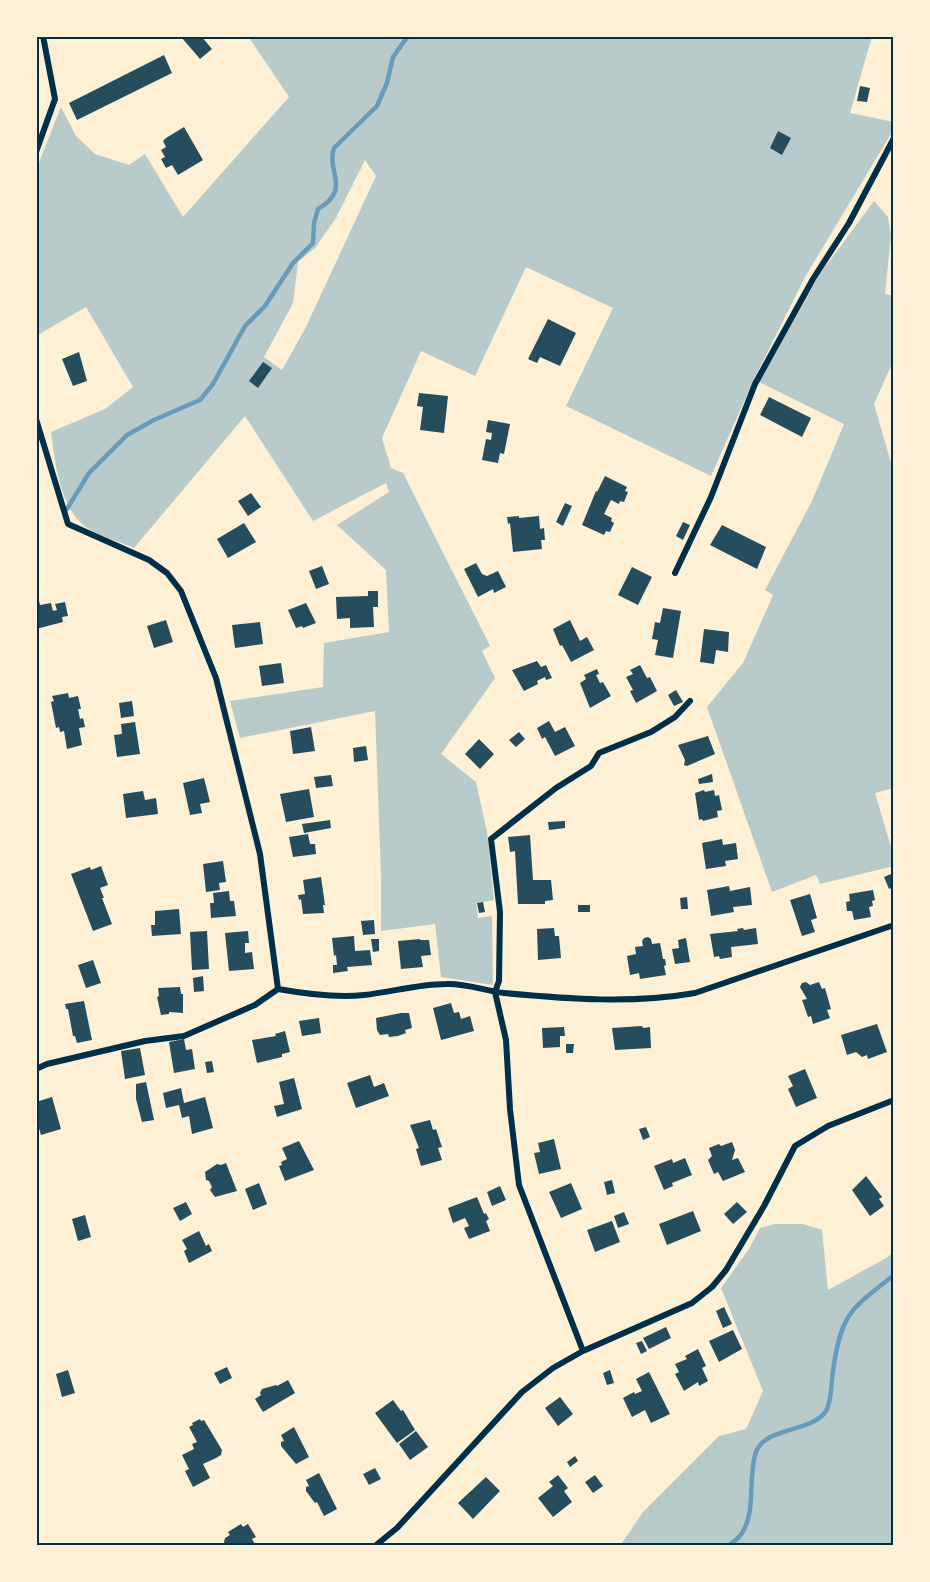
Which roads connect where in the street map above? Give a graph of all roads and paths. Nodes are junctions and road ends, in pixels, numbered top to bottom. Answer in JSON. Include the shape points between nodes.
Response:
{"nodes":[{"id":1,"x":43,"y":36,"type":"edge"},
{"id":2,"x":894,"y":138,"type":"edge"},
{"id":3,"x":36,"y":152,"type":"edge"},
{"id":4,"x":36,"y":419,"type":"edge"},
{"id":5,"x":675,"y":573,"type":"dead end"},
{"id":6,"x":690,"y":701,"type":"dead end"},
{"id":7,"x":894,"y":925,"type":"edge"},
{"id":8,"x":278,"y":989,"type":"junction"},
{"id":9,"x":495,"y":992,"type":"junction"},
{"id":10,"x":36,"y":1070,"type":"edge"},
{"id":11,"x":894,"y":1100,"type":"edge"},
{"id":12,"x":583,"y":1351,"type":"junction"},
{"id":13,"x":375,"y":1546,"type":"edge"}],
"edges":[{"from":1,"to":3,"type":"street","via":[[56,99]]},
{"from":2,"to":5,"type":"street","via":[[755,384],[711,497]]},
{"from":4,"to":8,"type":"street","via":[[68,524],[149,560],[182,591],[216,678],[260,854]]},
{"from":6,"to":9,"type":"street","via":[[675,717],[651,732],[599,753],[591,766],[491,839],[500,912],[499,981]]},
{"from":7,"to":9,"type":"street","via":[[695,993],[669,998],[550,998]]},
{"from":8,"to":9,"type":"street","via":[[309,995],[362,995],[469,984]]},
{"from":8,"to":10,"type":"street","via":[[255,1005],[184,1036],[145,1041]]},
{"from":9,"to":12,"type":"street","via":[[506,1040],[519,1185]]},
{"from":11,"to":12,"type":"street","via":[[828,1126],[795,1146],[726,1270],[699,1298]]},
{"from":12,"to":13,"type":"street","via":[[522,1392],[398,1528]]}]}
